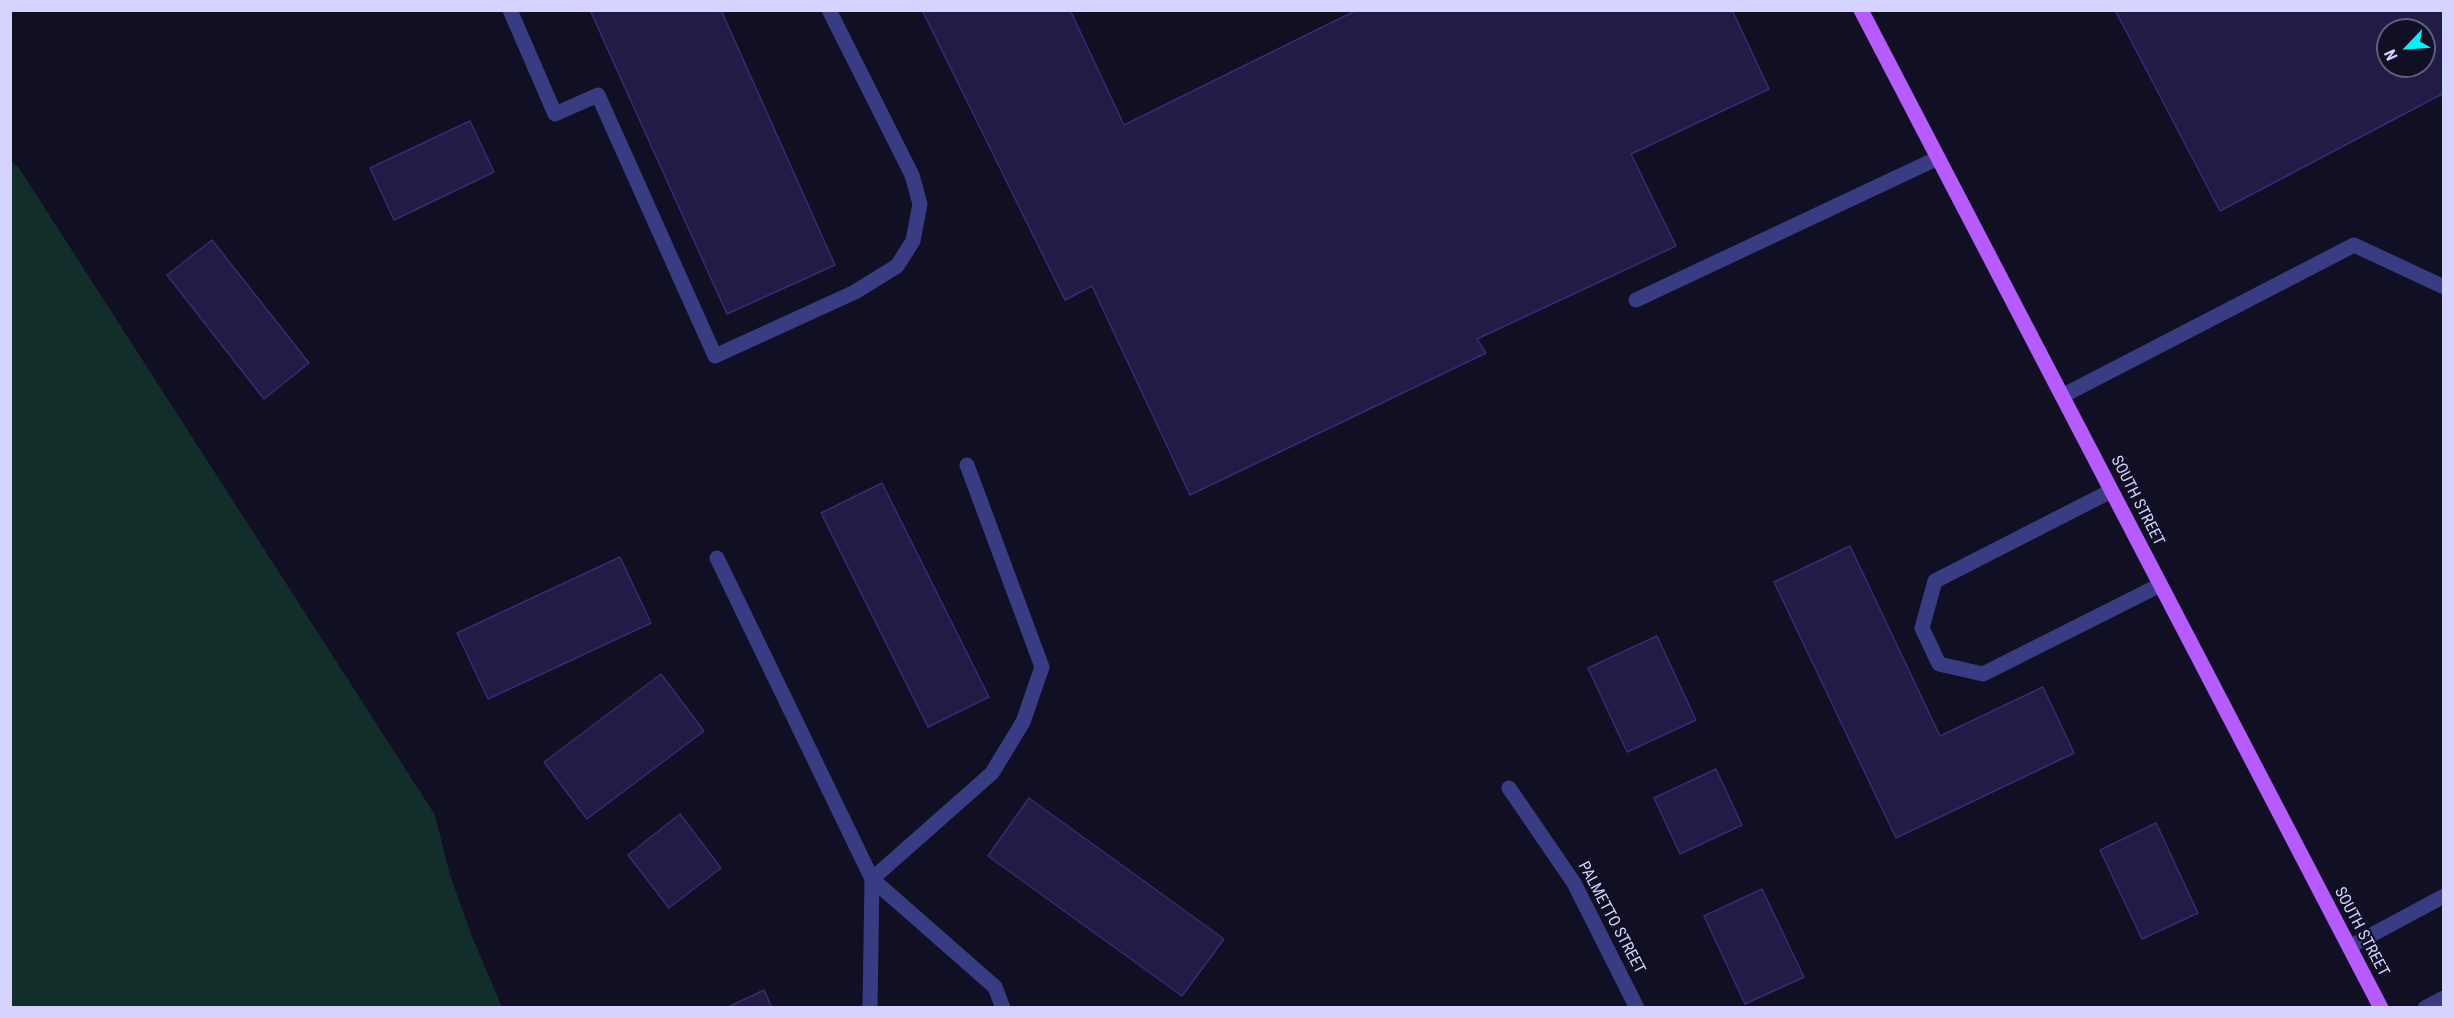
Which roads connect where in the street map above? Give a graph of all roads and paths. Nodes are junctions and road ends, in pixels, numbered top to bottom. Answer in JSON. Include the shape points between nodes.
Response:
{"nodes":[{"id":1,"x":510,"y":10,"type":"edge"},
{"id":2,"x":830,"y":10,"type":"edge"},
{"id":3,"x":1861,"y":10,"type":"edge"},
{"id":4,"x":1938,"y":158,"type":"junction"},
{"id":5,"x":2444,"y":287,"type":"edge"},
{"id":6,"x":1636,"y":300,"type":"dead end"},
{"id":7,"x":2062,"y":396,"type":"junction"},
{"id":8,"x":967,"y":465,"type":"dead end"},
{"id":9,"x":2111,"y":491,"type":"junction"},
{"id":10,"x":717,"y":558,"type":"dead end"},
{"id":11,"x":2160,"y":585,"type":"junction"},
{"id":12,"x":1509,"y":788,"type":"dead end"},
{"id":13,"x":872,"y":879,"type":"junction"},
{"id":14,"x":2444,"y":896,"type":"edge"},
{"id":15,"x":2349,"y":947,"type":"junction"},
{"id":16,"x":2444,"y":998,"type":"edge"},
{"id":17,"x":870,"y":1008,"type":"edge"},
{"id":18,"x":1003,"y":1008,"type":"edge"},
{"id":19,"x":1636,"y":1008,"type":"edge"},
{"id":20,"x":2381,"y":1008,"type":"edge"},
{"id":21,"x":2425,"y":1008,"type":"edge"}],
"edges":[{"from":1,"to":2,"type":"street","via":[[555,114],[598,94],[715,356],[855,292],[897,266],[913,241],[920,204],[912,175]]},
{"from":3,"to":4,"type":"main road","name":"SOUTH STREET"},
{"from":4,"to":6,"type":"street"},
{"from":4,"to":7,"type":"main road","name":"SOUTH STREET"},
{"from":5,"to":7,"type":"street","via":[[2354,245]]},
{"from":7,"to":9,"type":"main road","name":"SOUTH STREET"},
{"from":8,"to":13,"type":"street","via":[[1042,667],[1023,722],[992,773]]},
{"from":9,"to":11,"type":"main road","name":"SOUTH STREET"},
{"from":9,"to":11,"type":"street","via":[[1935,581],[1922,628],[1939,664],[1983,674]]},
{"from":10,"to":13,"type":"street"},
{"from":11,"to":15,"type":"main road","name":"SOUTH STREET"},
{"from":12,"to":19,"type":"street","name":"PALMETTO STREET","via":[[1574,883]]},
{"from":13,"to":17,"type":"street"},
{"from":13,"to":18,"type":"street","via":[[994,987]]},
{"from":14,"to":15,"type":"street"},
{"from":15,"to":20,"type":"main road","name":"SOUTH STREET"},
{"from":16,"to":21,"type":"street"}]}
